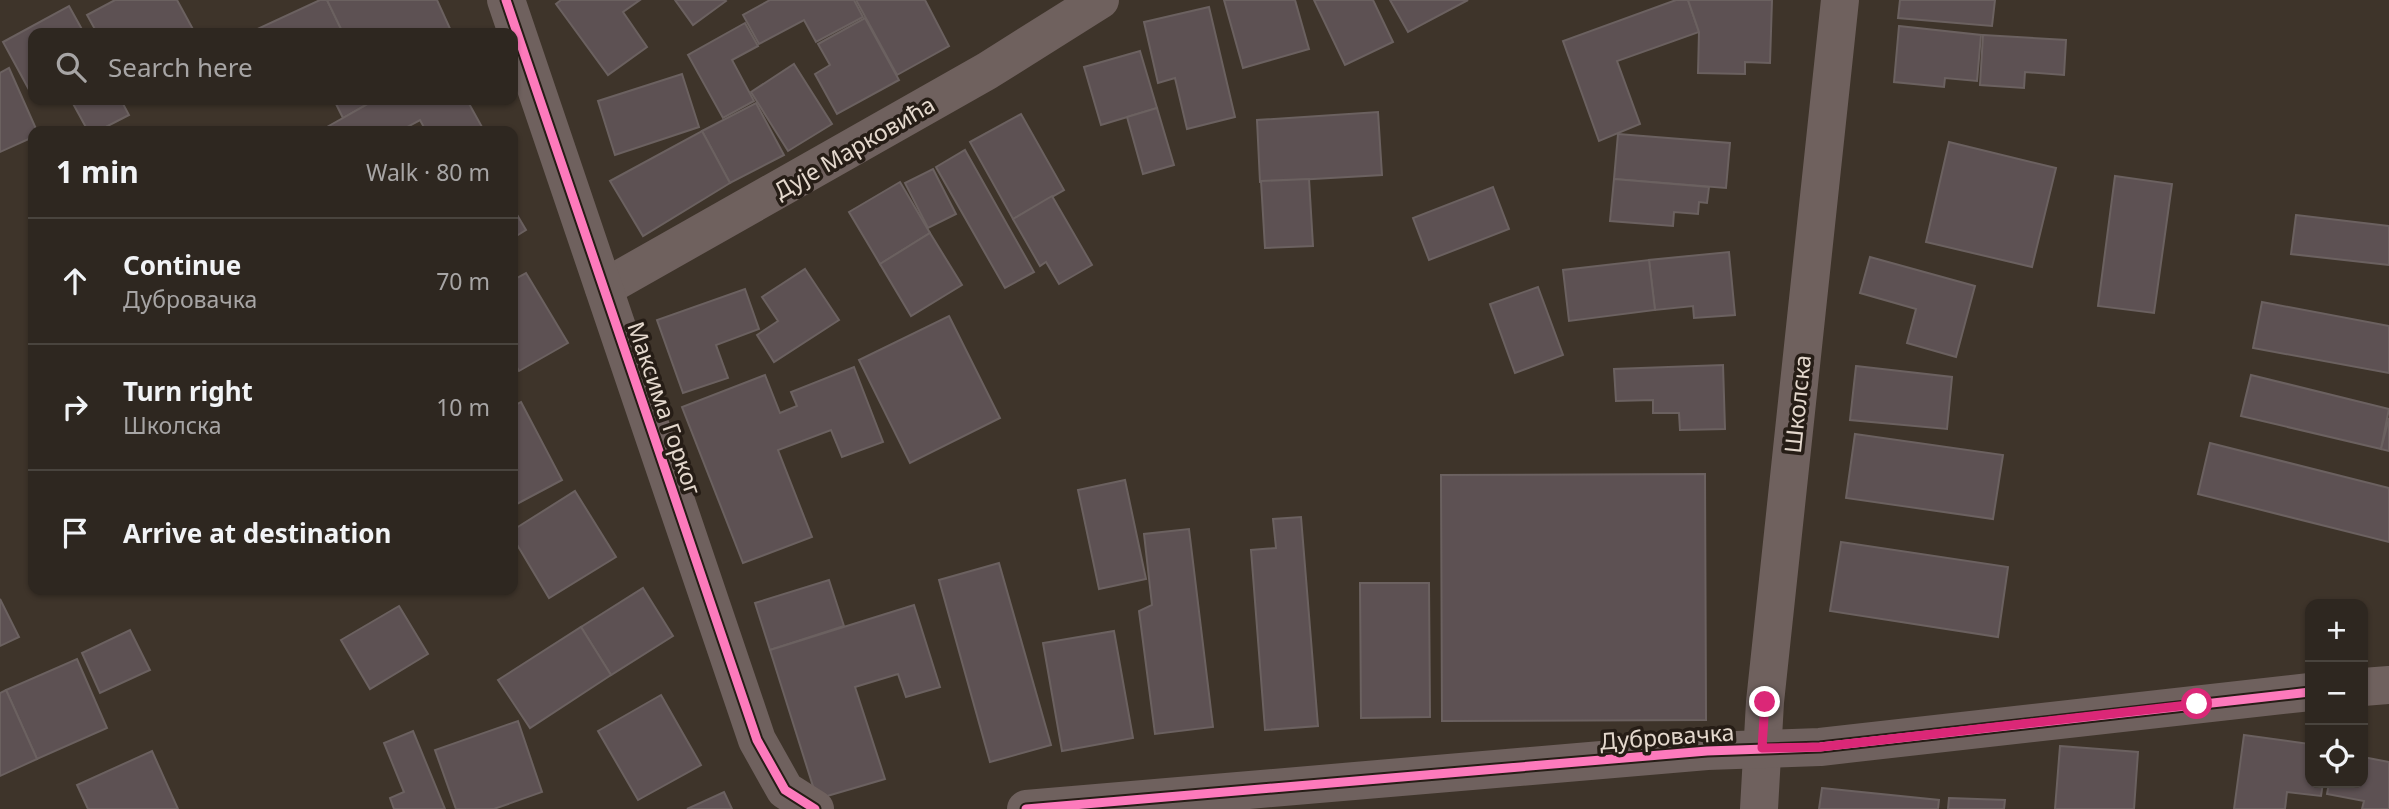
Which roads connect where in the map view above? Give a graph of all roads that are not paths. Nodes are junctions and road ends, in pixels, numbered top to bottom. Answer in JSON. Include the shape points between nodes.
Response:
{"nodes":[{"id":1,"x":506,"y":0,"type":"edge"},
{"id":2,"x":1100,"y":0,"type":"edge"},
{"id":3,"x":1840,"y":0,"type":"edge"},
{"id":4,"x":516,"y":28,"type":"edge"},
{"id":5,"x":518,"y":35,"type":"edge"},
{"id":6,"x":604,"y":288,"type":"junction"},
{"id":7,"x":2389,"y":685,"type":"edge"},
{"id":8,"x":2368,"y":687,"type":"edge"},
{"id":9,"x":2305,"y":693,"type":"edge"},
{"id":10,"x":1762,"y":748,"type":"junction"},
{"id":11,"x":815,"y":809,"type":"edge"},
{"id":12,"x":1026,"y":809,"type":"edge"},
{"id":13,"x":1759,"y":809,"type":"edge"}],
"edges":[{"from":1,"to":4,"type":"street","name":"Максима Горког"},
{"from":2,"to":6,"type":"street","name":"Дује Марковића","via":[[986,71]]},
{"from":3,"to":10,"type":"street","name":"Школска"},
{"from":5,"to":6,"type":"street","name":"Максима Горког"},
{"from":6,"to":11,"type":"street","name":"Максима Горког","via":[[757,740],[785,790]]},
{"from":7,"to":8,"type":"street"},
{"from":9,"to":10,"type":"street","name":"Дубровачка","via":[[1820,747]]},
{"from":10,"to":12,"type":"street","name":"Дубровачка"},
{"from":10,"to":13,"type":"street","name":"Школска"}]}
